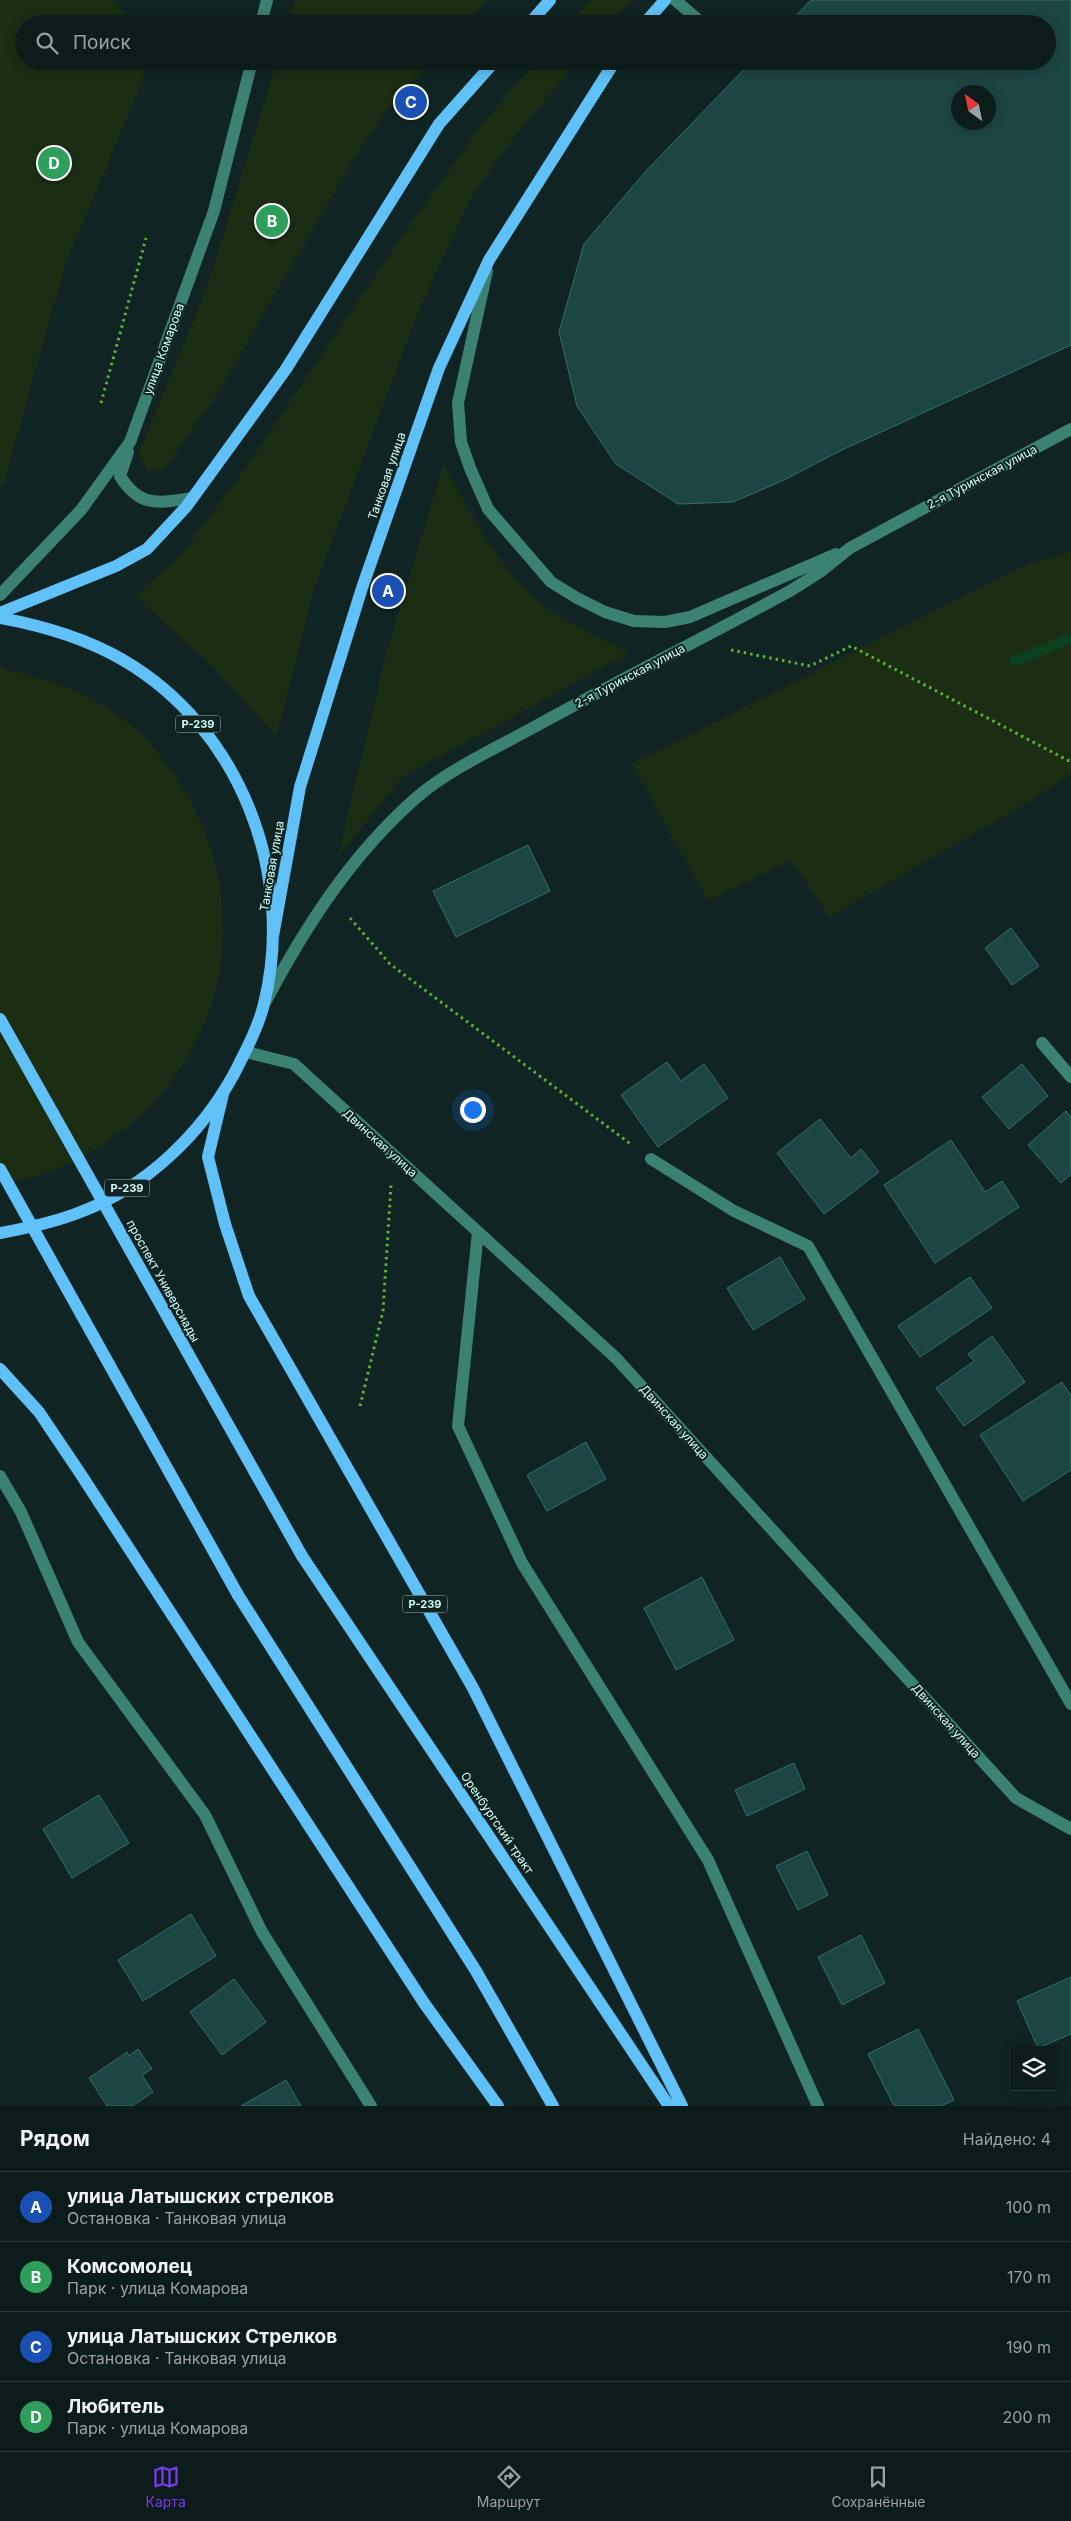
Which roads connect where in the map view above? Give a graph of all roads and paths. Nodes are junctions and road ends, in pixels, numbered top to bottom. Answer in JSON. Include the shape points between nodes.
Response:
{"nodes":[{"id":1,"x":267,"y":0,"type":"edge"},
{"id":2,"x":550,"y":0,"type":"edge"},
{"id":3,"x":665,"y":0,"type":"edge"},
{"id":4,"x":675,"y":0,"type":"edge"},
{"id":5,"x":263,"y":15,"type":"edge"},
{"id":6,"x":537,"y":15,"type":"edge"},
{"id":7,"x":652,"y":15,"type":"edge"},
{"id":8,"x":692,"y":15,"type":"edge"},
{"id":9,"x":250,"y":70,"type":"edge"},
{"id":10,"x":487,"y":70,"type":"edge"},
{"id":11,"x":609,"y":70,"type":"edge"},
{"id":12,"x":146,"y":238,"type":"dead end"},
{"id":13,"x":489,"y":260,"type":"junction"},
{"id":14,"x":100,"y":403,"type":"dead end"},
{"id":15,"x":1071,"y":430,"type":"edge"},
{"id":16,"x":130,"y":442,"type":"junction"},
{"id":17,"x":192,"y":498,"type":"junction"},
{"id":18,"x":850,"y":548,"type":"junction"},
{"id":19,"x":0,"y":595,"type":"edge"},
{"id":20,"x":0,"y":613,"type":"edge"},
{"id":21,"x":0,"y":618,"type":"edge"},
{"id":22,"x":726,"y":649,"type":"dead end"},
{"id":23,"x":1071,"y":762,"type":"edge"},
{"id":24,"x":350,"y":918,"type":"dead end"},
{"id":25,"x":273,"y":936,"type":"junction"},
{"id":26,"x":264,"y":1005,"type":"junction"},
{"id":27,"x":0,"y":1019,"type":"edge"},
{"id":28,"x":1042,"y":1043,"type":"dead end"},
{"id":29,"x":246,"y":1052,"type":"junction"},
{"id":30,"x":1071,"y":1077,"type":"edge"},
{"id":31,"x":223,"y":1094,"type":"junction"},
{"id":32,"x":651,"y":1159,"type":"joint"},
{"id":33,"x":0,"y":1169,"type":"edge"},
{"id":34,"x":391,"y":1180,"type":"dead end"},
{"id":35,"x":478,"y":1232,"type":"junction"},
{"id":36,"x":0,"y":1233,"type":"edge"},
{"id":37,"x":0,"y":1369,"type":"edge"},
{"id":38,"x":360,"y":1406,"type":"dead end"},
{"id":39,"x":0,"y":1476,"type":"edge"},
{"id":40,"x":302,"y":1556,"type":"joint"},
{"id":41,"x":1071,"y":1704,"type":"edge"},
{"id":42,"x":1071,"y":1828,"type":"edge"},
{"id":43,"x":371,"y":2106,"type":"edge"},
{"id":44,"x":498,"y":2106,"type":"edge"},
{"id":45,"x":553,"y":2106,"type":"edge"},
{"id":46,"x":669,"y":2106,"type":"edge"},
{"id":47,"x":682,"y":2106,"type":"edge"},
{"id":48,"x":818,"y":2106,"type":"edge"}],
"edges":[{"from":1,"to":5,"type":"street"},
{"from":2,"to":6,"type":"main road"},
{"from":3,"to":7,"type":"main road"},
{"from":4,"to":8,"type":"street"},
{"from":9,"to":16,"type":"street","name":"улица Комарова","via":[[214,211]]},
{"from":10,"to":17,"type":"main road","via":[[440,124],[286,370]]},
{"from":11,"to":13,"type":"main road","name":"Танковая улица"},
{"from":12,"to":14,"type":"path"},
{"from":13,"to":18,"type":"street","via":[[458,403],[461,442],[488,509],[551,582],[605,612],[634,621],[665,622],[690,617]]},
{"from":13,"to":25,"type":"main road","name":"Танковая улица","via":[[440,368],[362,588],[300,787]]},
{"from":15,"to":18,"type":"street","name":"2-я Туринская улица"},
{"from":16,"to":17,"type":"street","via":[[120,476],[136,496],[152,502]]},
{"from":16,"to":19,"type":"street","name":"улица Комарова","via":[[81,510]]},
{"from":17,"to":20,"type":"main road","via":[[147,549],[116,566]]},
{"from":18,"to":26,"type":"street","name":"2-я Туринская улица","via":[[790,591],[482,756],[418,796],[393,818],[335,888],[310,922]]},
{"from":21,"to":25,"type":"main road","number":"Р-239","via":[[37,625],[82,640],[124,661],[162,688],[196,721],[224,758],[246,799],[262,843],[271,889]]},
{"from":22,"to":23,"type":"path","via":[[810,666],[851,646]]},
{"from":24,"to":32,"type":"path","via":[[390,964]]},
{"from":25,"to":26,"type":"main road","number":"Р-239"},
{"from":26,"to":29,"type":"main road","number":"Р-239"},
{"from":27,"to":40,"type":"main road","name":"проспект Универсиады","bridge":true},
{"from":28,"to":30,"type":"street"},
{"from":29,"to":31,"type":"main road","number":"Р-239"},
{"from":29,"to":35,"type":"street","name":"Двинская улица","via":[[294,1064]]},
{"from":31,"to":36,"type":"main road","number":"Р-239","via":[[196,1131],[125,1190],[41,1226]]},
{"from":31,"to":47,"type":"main road","number":"Р-239","via":[[208,1157],[225,1224],[249,1296],[473,1688]]},
{"from":32,"to":41,"type":"street","via":[[734,1211],[808,1246]]},
{"from":33,"to":45,"type":"main road","bridge":true,"via":[[238,1595],[476,1971]]},
{"from":34,"to":38,"type":"path","via":[[384,1311]]},
{"from":35,"to":42,"type":"street","name":"Двинская улица","via":[[616,1358],[1016,1798]]},
{"from":35,"to":48,"type":"street","via":[[458,1426],[522,1563],[708,1860]]},
{"from":37,"to":44,"type":"main road","via":[[40,1412],[424,2003]]},
{"from":39,"to":43,"type":"street","via":[[21,1512],[78,1642],[205,1815],[262,1932]]},
{"from":40,"to":46,"type":"main road","name":"Оренбургский тракт"}]}
